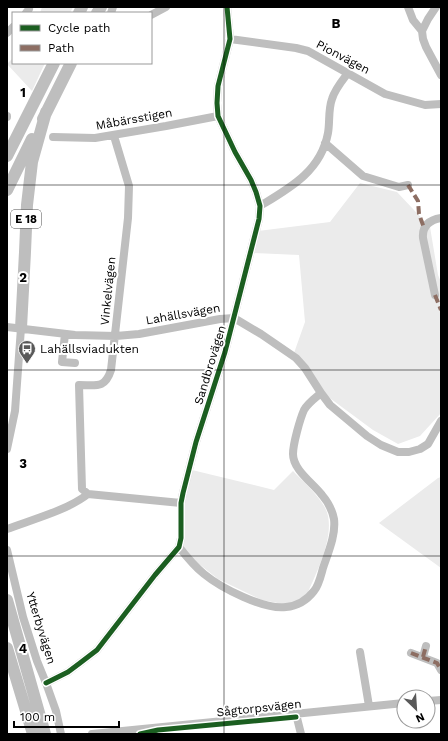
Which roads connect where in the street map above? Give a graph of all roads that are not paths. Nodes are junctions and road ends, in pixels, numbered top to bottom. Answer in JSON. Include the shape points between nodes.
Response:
{"nodes":[{"id":1,"x":166,"y":7,"type":"edge"},
{"id":2,"x":227,"y":7,"type":"edge"},
{"id":3,"x":408,"y":7,"type":"edge"},
{"id":4,"x":436,"y":7,"type":"edge"},
{"id":5,"x":152,"y":14,"type":"edge"},
{"id":6,"x":422,"y":31,"type":"junction"},
{"id":7,"x":230,"y":39,"type":"junction"},
{"id":8,"x":53,"y":64,"type":"edge"},
{"id":9,"x":70,"y":64,"type":"edge"},
{"id":10,"x":348,"y":73,"type":"junction"},
{"id":11,"x":441,"y":75,"type":"edge"},
{"id":12,"x":441,"y":104,"type":"edge"},
{"id":13,"x":46,"y":112,"type":"junction"},
{"id":14,"x":218,"y":116,"type":"junction"},
{"id":15,"x":114,"y":136,"type":"junction"},
{"id":16,"x":53,"y":137,"type":"dead end"},
{"id":17,"x":325,"y":143,"type":"junction"},
{"id":18,"x":7,"y":156,"type":"edge"},
{"id":19,"x":408,"y":185,"type":"dead end"},
{"id":20,"x":7,"y":190,"type":"edge"},
{"id":21,"x":260,"y":206,"type":"junction"},
{"id":22,"x":441,"y":218,"type":"edge"},
{"id":23,"x":435,"y":295,"type":"dead end"},
{"id":24,"x":234,"y":318,"type":"junction"},
{"id":25,"x":7,"y":327,"type":"edge"},
{"id":26,"x":21,"y":328,"type":"junction"},
{"id":27,"x":65,"y":334,"type":"junction"},
{"id":28,"x":116,"y":336,"type":"junction"},
{"id":29,"x":75,"y":363,"type":"dead end"},
{"id":30,"x":321,"y":393,"type":"junction"},
{"id":31,"x":441,"y":421,"type":"edge"},
{"id":32,"x":7,"y":449,"type":"edge"},
{"id":33,"x":88,"y":494,"type":"junction"},
{"id":34,"x":181,"y":503,"type":"junction"},
{"id":35,"x":7,"y":529,"type":"edge"},
{"id":36,"x":179,"y":547,"type":"junction"},
{"id":37,"x":7,"y":550,"type":"edge"},
{"id":38,"x":7,"y":600,"type":"edge"},
{"id":39,"x":426,"y":646,"type":"dead end"},
{"id":40,"x":7,"y":648,"type":"edge"},
{"id":41,"x":360,"y":652,"type":"dead end"},
{"id":42,"x":411,"y":653,"type":"dead end"},
{"id":43,"x":423,"y":657,"type":"junction"},
{"id":44,"x":441,"y":670,"type":"edge"},
{"id":45,"x":46,"y":683,"type":"junction"},
{"id":46,"x":396,"y":704,"type":"edge"},
{"id":47,"x":369,"y":706,"type":"junction"},
{"id":48,"x":296,"y":714,"type":"junction"},
{"id":49,"x":116,"y":733,"type":"edge"},
{"id":50,"x":33,"y":734,"type":"edge"},
{"id":51,"x":45,"y":734,"type":"edge"},
{"id":52,"x":61,"y":734,"type":"edge"},
{"id":53,"x":92,"y":734,"type":"edge"},
{"id":54,"x":301,"y":734,"type":"edge"}],
"edges":[{"from":1,"to":5,"type":"street"},
{"from":2,"to":7,"type":"street","name":"Sandbrovägen"},
{"from":3,"to":6,"type":"street"},
{"from":4,"to":6,"type":"street"},
{"from":6,"to":11,"type":"street","via":[[426,47]]},
{"from":7,"to":10,"type":"street","name":"Pionvägen","via":[[296,48]]},
{"from":7,"to":14,"type":"street","name":"Sandbrovägen","via":[[218,86]]},
{"from":8,"to":18,"type":"highway"},
{"from":9,"to":13,"type":"highway","number":"E 18"},
{"from":10,"to":12,"type":"street","name":"Pionvägen","via":[[385,94],[425,105]]},
{"from":10,"to":17,"type":"street","via":[[332,100]]},
{"from":13,"to":20,"type":"highway","number":"E 18"},
{"from":13,"to":26,"type":"highway","number":"E 18","via":[[32,162]]},
{"from":14,"to":15,"type":"street","name":"Måbärsstigen"},
{"from":14,"to":21,"type":"street","name":"Sandbrovägen","via":[[251,180]]},
{"from":15,"to":16,"type":"street","name":"Måbärsstigen"},
{"from":15,"to":28,"type":"street","name":"Vinkelvägen","via":[[129,186]]},
{"from":17,"to":19,"type":"street","via":[[362,176],[399,187]]},
{"from":17,"to":21,"type":"street","via":[[307,174],[296,184]]},
{"from":21,"to":24,"type":"street","name":"Sandbrovägen","via":[[259,220]]},
{"from":22,"to":23,"type":"street","via":[[426,224],[422,234]]},
{"from":24,"to":28,"type":"street","name":"Lahällsvägen"},
{"from":24,"to":30,"type":"street","name":"Lahällsvägen","via":[[296,358]]},
{"from":24,"to":34,"type":"street","name":"Sandbrovägen","via":[[196,442]]},
{"from":25,"to":26,"type":"street","name":"Lahällsvägen"},
{"from":26,"to":27,"type":"street","name":"Lahällsvägen"},
{"from":26,"to":32,"type":"street","via":[[15,411]]},
{"from":27,"to":28,"type":"street","name":"Lahällsvägen"},
{"from":27,"to":29,"type":"street","via":[[62,362]]},
{"from":28,"to":33,"type":"street","name":"Vinkelvägen","via":[[108,378],[98,385],[78,386],[82,489]]},
{"from":30,"to":31,"type":"street","name":"Lahällsvägen","via":[[330,405],[367,436],[398,452],[409,452],[428,444]]},
{"from":30,"to":36,"type":"street","via":[[304,409],[293,453],[296,465],[322,493],[332,509],[335,528],[316,589],[307,599],[285,607],[248,599],[211,579]]},
{"from":33,"to":34,"type":"street"},
{"from":33,"to":35,"type":"street","via":[[81,500],[52,513]]},
{"from":34,"to":36,"type":"street","name":"Sandbrovägen"},
{"from":36,"to":45,"type":"street","via":[[97,650],[68,672]]},
{"from":37,"to":45,"type":"street","name":"Ytterbyvägen","via":[[23,617]]},
{"from":38,"to":51,"type":"highway"},
{"from":39,"to":43,"type":"street"},
{"from":40,"to":50,"type":"highway"},
{"from":41,"to":47,"type":"street"},
{"from":42,"to":43,"type":"street"},
{"from":43,"to":44,"type":"street","via":[[437,663]]},
{"from":45,"to":52,"type":"street","name":"Ytterbyvägen"},
{"from":46,"to":47,"type":"street","name":"Sågtorpsvägen"},
{"from":47,"to":48,"type":"street","name":"Sågtorpsvägen"},
{"from":48,"to":49,"type":"street","name":"Sågtorpsvägen"},
{"from":48,"to":54,"type":"street"},
{"from":49,"to":53,"type":"street","name":"Sågtorpsvägen"}]}
